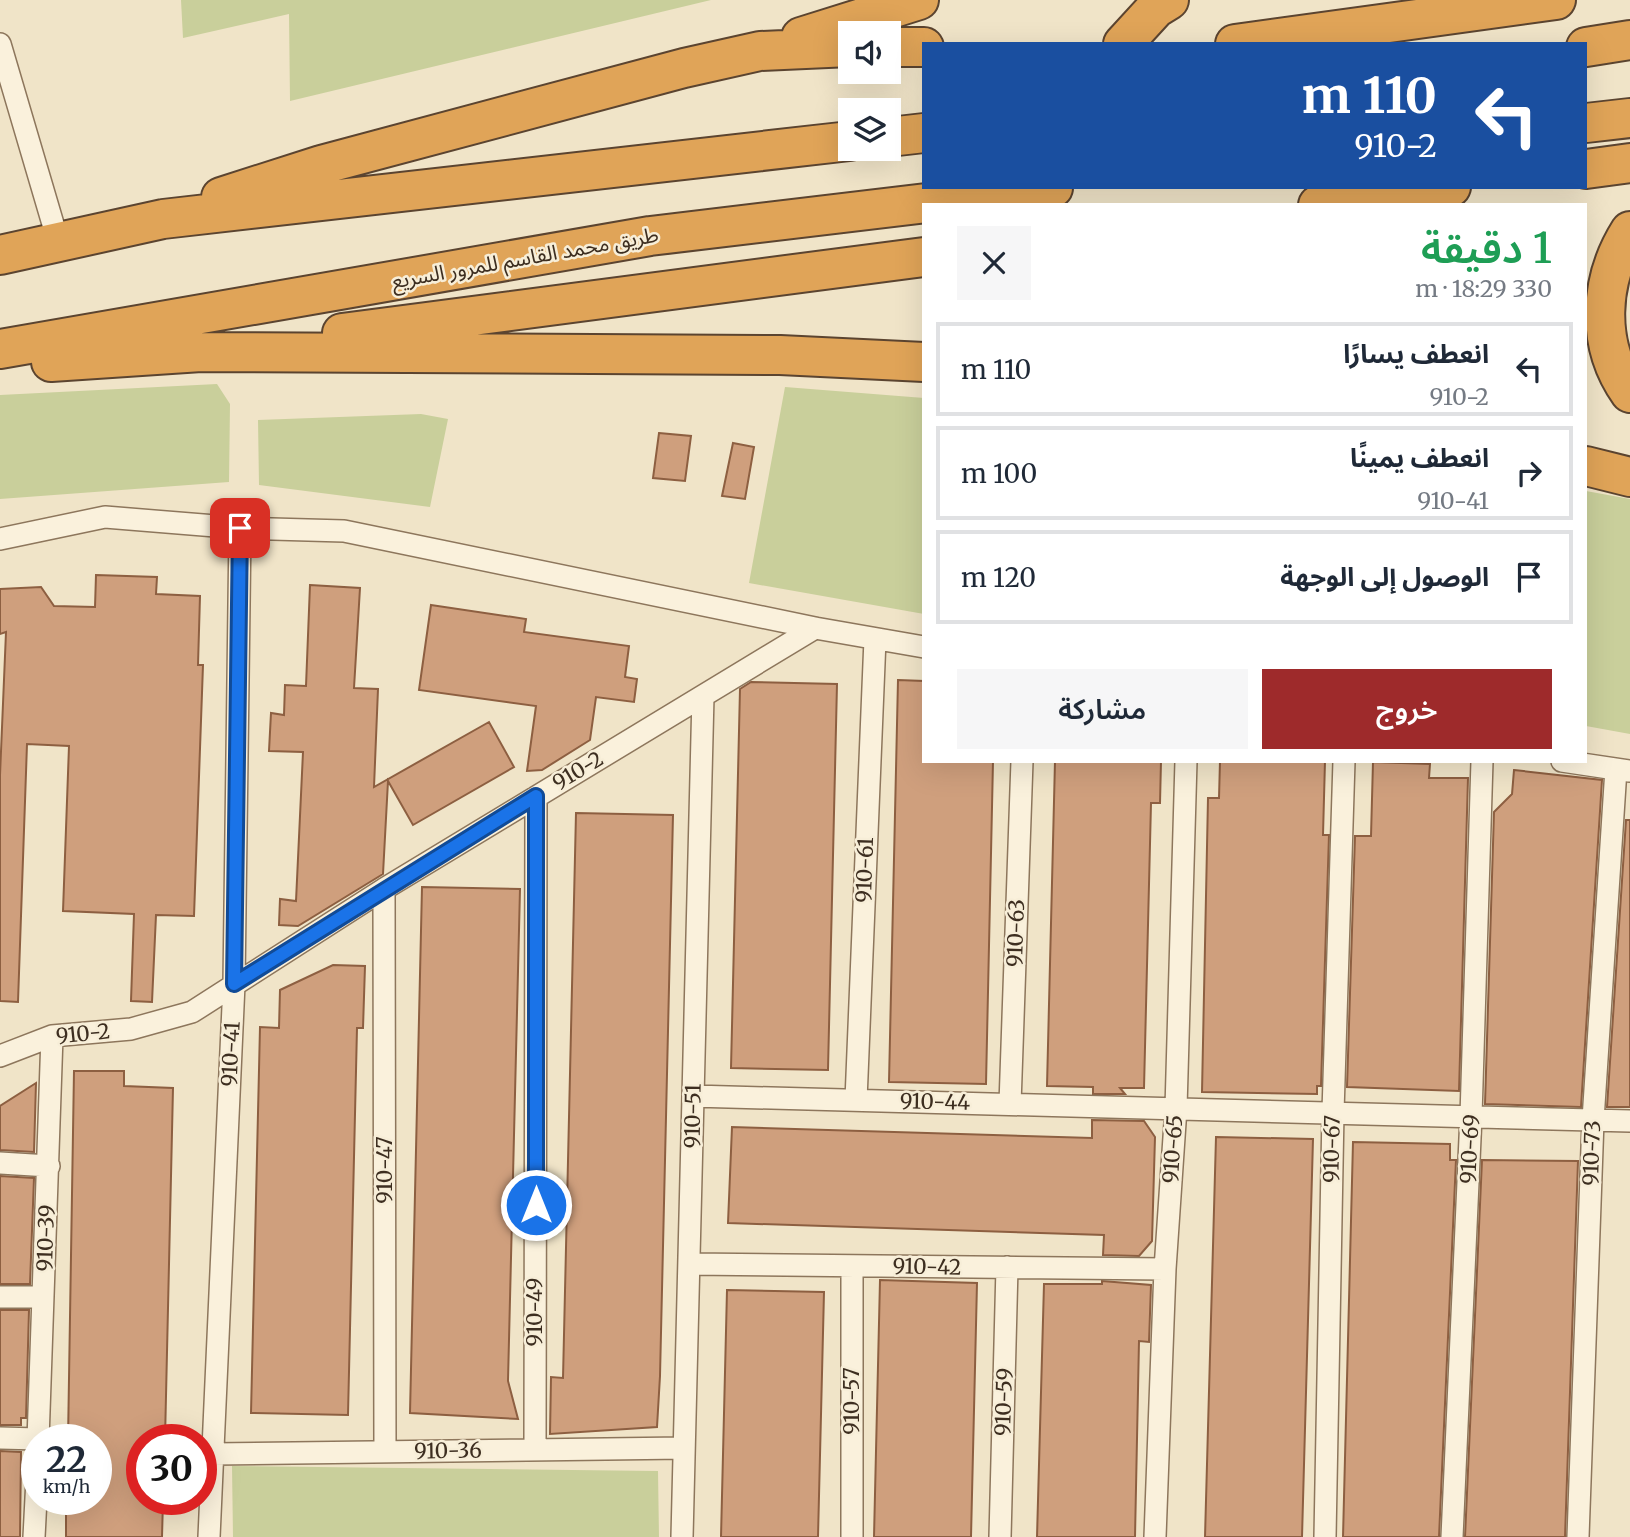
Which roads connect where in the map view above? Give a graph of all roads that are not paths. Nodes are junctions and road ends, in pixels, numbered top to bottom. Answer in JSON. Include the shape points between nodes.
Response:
{"nodes":[{"id":1,"x":919,"y":0,"type":"edge"},
{"id":2,"x":1169,"y":0,"type":"edge"},
{"id":3,"x":1556,"y":0,"type":"edge"},
{"id":4,"x":1630,"y":40,"type":"edge"},
{"id":5,"x":1125,"y":42,"type":"edge"},
{"id":6,"x":1250,"y":42,"type":"edge"},
{"id":7,"x":0,"y":44,"type":"edge"},
{"id":8,"x":901,"y":47,"type":"edge"},
{"id":9,"x":922,"y":47,"type":"edge"},
{"id":10,"x":1587,"y":47,"type":"edge"},
{"id":11,"x":838,"y":48,"type":"edge"},
{"id":12,"x":760,"y":51,"type":"junction"},
{"id":13,"x":1630,"y":118,"type":"edge"},
{"id":14,"x":1587,"y":123,"type":"edge"},
{"id":15,"x":922,"y":133,"type":"edge"},
{"id":16,"x":901,"y":136,"type":"edge"},
{"id":17,"x":838,"y":142,"type":"edge"},
{"id":18,"x":1630,"y":163,"type":"edge"},
{"id":19,"x":1587,"y":169,"type":"edge"},
{"id":20,"x":1436,"y":189,"type":"edge"},
{"id":21,"x":1067,"y":193,"type":"edge"},
{"id":22,"x":970,"y":203,"type":"edge"},
{"id":23,"x":1333,"y":203,"type":"edge"},
{"id":24,"x":922,"y":208,"type":"edge"},
{"id":25,"x":163,"y":219,"type":"junction"},
{"id":26,"x":1630,"y":231,"type":"edge"},
{"id":27,"x":58,"y":241,"type":"junction"},
{"id":28,"x":0,"y":254,"type":"edge"},
{"id":29,"x":922,"y":257,"type":"edge"},
{"id":30,"x":0,"y":349,"type":"edge"},
{"id":31,"x":201,"y":352,"type":"junction"},
{"id":32,"x":922,"y":362,"type":"edge"},
{"id":33,"x":0,"y":366,"type":"edge"},
{"id":34,"x":1630,"y":393,"type":"edge"},
{"id":35,"x":1587,"y":466,"type":"edge"},
{"id":36,"x":1630,"y":477,"type":"edge"},
{"id":37,"x":240,"y":528,"type":"junction"},
{"id":38,"x":0,"y":539,"type":"edge"},
{"id":39,"x":815,"y":628,"type":"junction"},
{"id":40,"x":875,"y":639,"type":"junction"},
{"id":41,"x":922,"y":647,"type":"edge"},
{"id":42,"x":703,"y":696,"type":"junction"},
{"id":43,"x":1022,"y":763,"type":"edge"},
{"id":44,"x":1186,"y":763,"type":"edge"},
{"id":45,"x":1344,"y":763,"type":"edge"},
{"id":46,"x":1482,"y":763,"type":"edge"},
{"id":47,"x":1574,"y":763,"type":"edge"},
{"id":48,"x":1623,"y":771,"type":"edge"},
{"id":49,"x":536,"y":796,"type":"junction"},
{"id":50,"x":384,"y":889,"type":"junction"},
{"id":51,"x":234,"y":984,"type":"junction"},
{"id":52,"x":52,"y":1036,"type":"junction"},
{"id":53,"x":0,"y":1056,"type":"edge"},
{"id":54,"x":694,"y":1096,"type":"junction"},
{"id":55,"x":856,"y":1100,"type":"junction"},
{"id":56,"x":1010,"y":1104,"type":"junction"},
{"id":57,"x":1176,"y":1108,"type":"junction"},
{"id":58,"x":1333,"y":1112,"type":"junction"},
{"id":59,"x":1471,"y":1116,"type":"junction"},
{"id":60,"x":1593,"y":1120,"type":"junction"},
{"id":61,"x":1630,"y":1121,"type":"edge"},
{"id":62,"x":0,"y":1163,"type":"edge"},
{"id":63,"x":49,"y":1166,"type":"junction"},
{"id":64,"x":689,"y":1264,"type":"junction"},
{"id":65,"x":852,"y":1266,"type":"junction"},
{"id":66,"x":1007,"y":1267,"type":"junction"},
{"id":67,"x":1165,"y":1269,"type":"junction"},
{"id":68,"x":0,"y":1297,"type":"edge"},
{"id":69,"x":43,"y":1297,"type":"junction"},
{"id":70,"x":39,"y":1424,"type":"edge"},
{"id":71,"x":214,"y":1424,"type":"edge"},
{"id":72,"x":0,"y":1438,"type":"edge"},
{"id":73,"x":21,"y":1439,"type":"edge"},
{"id":74,"x":684,"y":1448,"type":"junction"},
{"id":75,"x":535,"y":1450,"type":"junction"},
{"id":76,"x":385,"y":1452,"type":"junction"},
{"id":77,"x":217,"y":1454,"type":"edge"},
{"id":78,"x":35,"y":1515,"type":"edge"},
{"id":79,"x":210,"y":1515,"type":"edge"},
{"id":80,"x":34,"y":1537,"type":"edge"},
{"id":81,"x":209,"y":1537,"type":"edge"},
{"id":82,"x":682,"y":1537,"type":"edge"},
{"id":83,"x":852,"y":1537,"type":"edge"},
{"id":84,"x":1000,"y":1537,"type":"edge"},
{"id":85,"x":1155,"y":1537,"type":"edge"},
{"id":86,"x":1325,"y":1537,"type":"edge"},
{"id":87,"x":1452,"y":1537,"type":"edge"},
{"id":88,"x":1578,"y":1537,"type":"edge"}],
"edges":[{"from":1,"to":12,"type":"highway"},
{"from":2,"to":5,"type":"highway"},
{"from":3,"to":6,"type":"highway"},
{"from":4,"to":10,"type":"highway"},
{"from":7,"to":27,"type":"street"},
{"from":8,"to":9,"type":"highway"},
{"from":11,"to":12,"type":"highway"},
{"from":12,"to":25,"type":"highway","via":[[321,164]]},
{"from":13,"to":14,"type":"highway"},
{"from":15,"to":16,"type":"highway"},
{"from":17,"to":25,"type":"highway"},
{"from":18,"to":19,"type":"highway"},
{"from":20,"to":23,"type":"highway"},
{"from":21,"to":22,"type":"highway","name":"طريق محمد القاسم للمرور السريع"},
{"from":24,"to":30,"type":"highway","name":"طريق محمد القاسم للمرور السريع","via":[[650,236]]},
{"from":25,"to":27,"type":"highway"},
{"from":26,"to":34,"type":"highway","via":[[1610,275],[1605,310],[1613,360]]},
{"from":27,"to":28,"type":"highway"},
{"from":29,"to":31,"type":"highway"},
{"from":31,"to":32,"type":"highway","via":[[780,355]]},
{"from":31,"to":33,"type":"highway"},
{"from":35,"to":36,"type":"highway"},
{"from":37,"to":38,"type":"street","via":[[105,517]]},
{"from":37,"to":39,"type":"street","via":[[344,531]]},
{"from":37,"to":51,"type":"street","name":"910-41"},
{"from":39,"to":40,"type":"street"},
{"from":39,"to":42,"type":"street","name":"910-2"},
{"from":40,"to":41,"type":"street"},
{"from":40,"to":55,"type":"street","name":"910-61"},
{"from":42,"to":49,"type":"street","name":"910-2"},
{"from":42,"to":54,"type":"street","name":"910-51"},
{"from":43,"to":56,"type":"street","name":"910-63"},
{"from":44,"to":57,"type":"street","name":"910-65"},
{"from":45,"to":58,"type":"street","name":"910-67"},
{"from":46,"to":59,"type":"street","name":"910-69"},
{"from":47,"to":48,"type":"street"},
{"from":48,"to":60,"type":"street","name":"910-73"},
{"from":49,"to":50,"type":"street","name":"910-2"},
{"from":49,"to":75,"type":"street","name":"910-49"},
{"from":50,"to":51,"type":"street","name":"910-2"},
{"from":50,"to":76,"type":"street","name":"910-47"},
{"from":51,"to":52,"type":"street","name":"910-2","via":[[192,1012],[131,1030]]},
{"from":51,"to":71,"type":"street","name":"910-41"},
{"from":52,"to":53,"type":"street","name":"910-2"},
{"from":52,"to":63,"type":"street","name":"910-39"},
{"from":54,"to":55,"type":"street","name":"910-44"},
{"from":54,"to":64,"type":"street","name":"910-51"},
{"from":55,"to":56,"type":"street","name":"910-44"},
{"from":56,"to":57,"type":"street","name":"910-44"},
{"from":57,"to":58,"type":"street","name":"910-44"},
{"from":57,"to":67,"type":"street","name":"910-65"},
{"from":58,"to":59,"type":"street","name":"910-44"},
{"from":58,"to":86,"type":"street","name":"910-67"},
{"from":59,"to":60,"type":"street","name":"910-44"},
{"from":59,"to":87,"type":"street","name":"910-69"},
{"from":60,"to":61,"type":"street","name":"910-44"},
{"from":60,"to":88,"type":"street","name":"910-73"},
{"from":62,"to":63,"type":"street"},
{"from":63,"to":69,"type":"street","name":"910-39"},
{"from":64,"to":65,"type":"street","name":"910-42"},
{"from":64,"to":74,"type":"street","name":"910-51"},
{"from":65,"to":66,"type":"street","name":"910-42"},
{"from":65,"to":83,"type":"street","name":"910-57"},
{"from":66,"to":67,"type":"street","name":"910-42"},
{"from":66,"to":84,"type":"street","name":"910-59"},
{"from":67,"to":85,"type":"street","name":"910-65"},
{"from":68,"to":69,"type":"street"},
{"from":69,"to":70,"type":"street","name":"910-39"},
{"from":72,"to":73,"type":"street"},
{"from":74,"to":75,"type":"street","name":"910-36"},
{"from":74,"to":82,"type":"street","name":"910-51"},
{"from":75,"to":76,"type":"street","name":"910-36"},
{"from":76,"to":77,"type":"street","name":"910-36"},
{"from":78,"to":80,"type":"street"},
{"from":79,"to":81,"type":"street","name":"910-41"}]}
